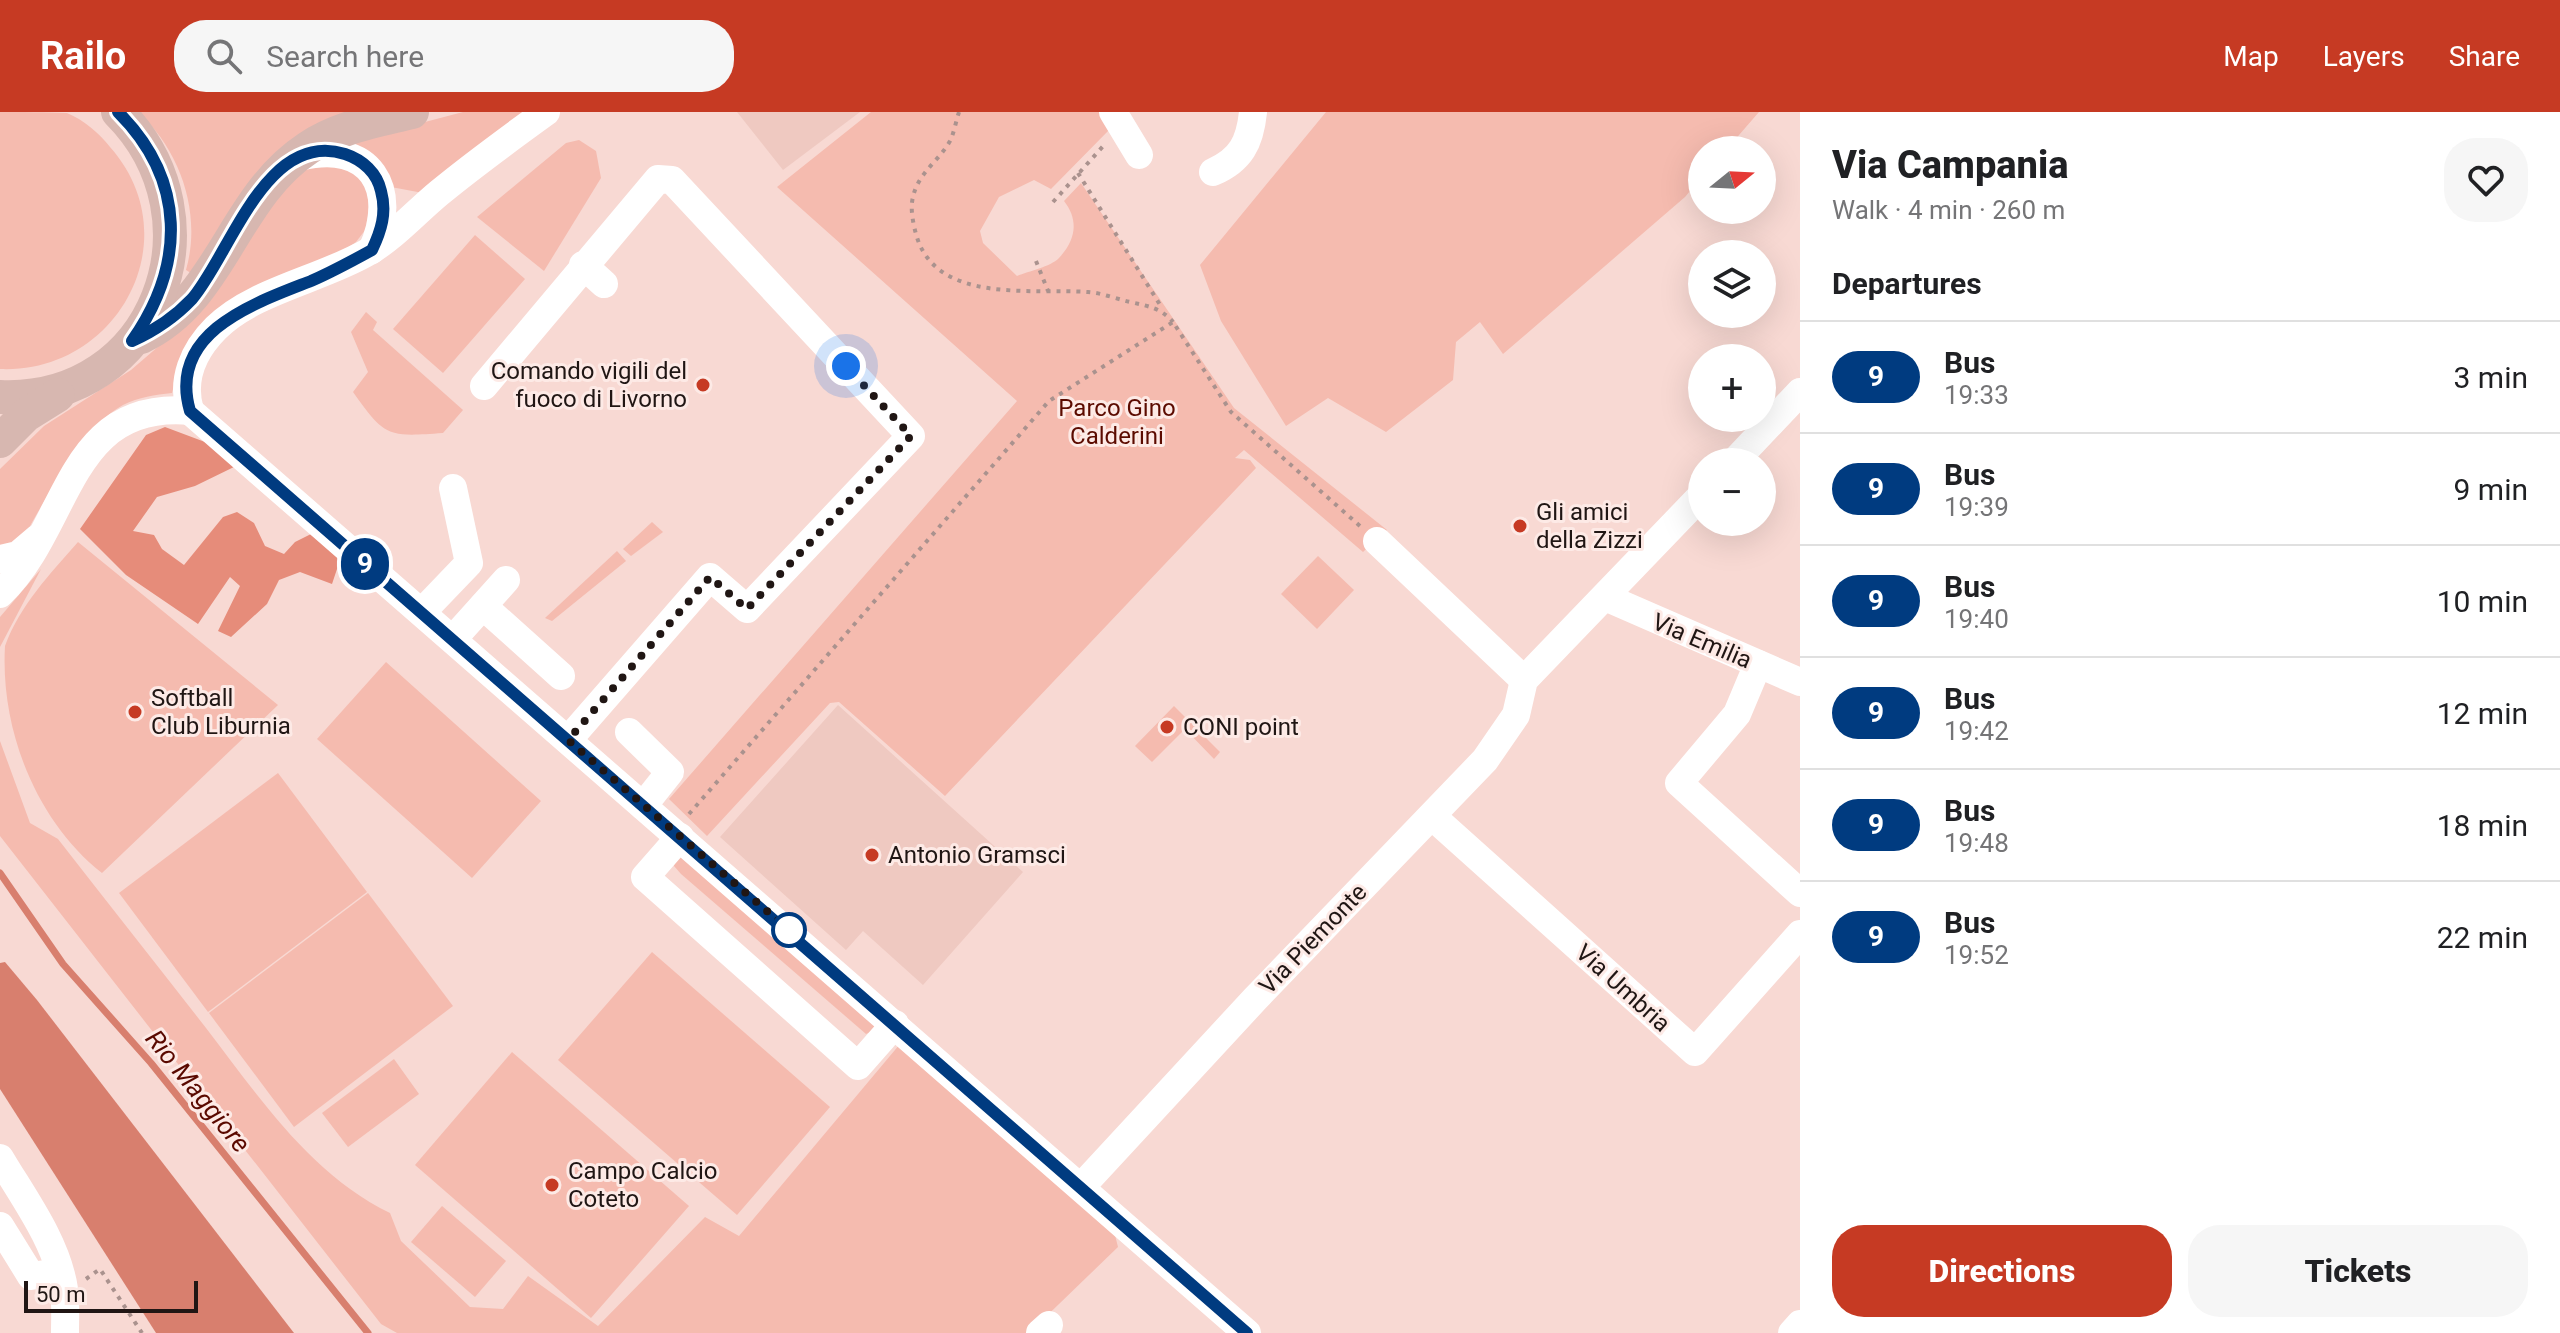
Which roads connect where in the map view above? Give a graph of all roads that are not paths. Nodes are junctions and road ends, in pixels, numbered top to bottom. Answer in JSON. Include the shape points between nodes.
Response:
{"nodes":[{"id":1,"x":118,"y":112,"type":"edge"},
{"id":2,"x":412,"y":112,"type":"edge"},
{"id":3,"x":546,"y":112,"type":"edge"},
{"id":4,"x":1253,"y":112,"type":"edge"},
{"id":5,"x":1113,"y":124,"type":"edge"},
{"id":6,"x":1139,"y":155,"type":"dead end"},
{"id":7,"x":292,"y":160,"type":"junction"},
{"id":8,"x":1213,"y":172,"type":"dead end"},
{"id":9,"x":372,"y":250,"type":"junction"},
{"id":10,"x":132,"y":341,"type":"junction"},
{"id":11,"x":82,"y":380,"type":"junction"},
{"id":12,"x":484,"y":386,"type":"dead end"},
{"id":13,"x":1800,"y":392,"type":"edge"},
{"id":14,"x":0,"y":397,"type":"edge"},
{"id":15,"x":190,"y":411,"type":"junction"},
{"id":16,"x":1790,"y":418,"type":"edge"},
{"id":17,"x":0,"y":441,"type":"edge"},
{"id":18,"x":1752,"y":448,"type":"edge"},
{"id":19,"x":453,"y":488,"type":"dead end"},
{"id":20,"x":1688,"y":510,"type":"edge"},
{"id":21,"x":47,"y":529,"type":"junction"},
{"id":22,"x":1386,"y":557,"type":"road end"},
{"id":23,"x":0,"y":559,"type":"edge"},
{"id":24,"x":506,"y":580,"type":"dead end"},
{"id":25,"x":0,"y":594,"type":"edge"},
{"id":26,"x":1605,"y":597,"type":"junction"},
{"id":27,"x":483,"y":606,"type":"junction"},
{"id":28,"x":422,"y":612,"type":"junction"},
{"id":29,"x":453,"y":639,"type":"junction"},
{"id":30,"x":1758,"y":664,"type":"junction"},
{"id":31,"x":561,"y":676,"type":"dead end"},
{"id":32,"x":1524,"y":680,"type":"junction"},
{"id":33,"x":1800,"y":682,"type":"edge"},
{"id":34,"x":629,"y":732,"type":"dead end"},
{"id":35,"x":568,"y":740,"type":"junction"},
{"id":36,"x":643,"y":806,"type":"junction"},
{"id":37,"x":1433,"y":817,"type":"junction"},
{"id":38,"x":681,"y":828,"type":"junction"},
{"id":39,"x":1800,"y":893,"type":"edge"},
{"id":40,"x":1800,"y":934,"type":"edge"},
{"id":41,"x":895,"y":1024,"type":"junction"},
{"id":42,"x":0,"y":1158,"type":"edge"},
{"id":43,"x":1082,"y":1186,"type":"junction"},
{"id":44,"x":0,"y":1226,"type":"edge"},
{"id":45,"x":68,"y":1278,"type":"junction"},
{"id":46,"x":1800,"y":1324,"type":"edge"},
{"id":47,"x":65,"y":1333,"type":"edge"},
{"id":48,"x":1247,"y":1333,"type":"edge"},
{"id":49,"x":1792,"y":1333,"type":"edge"}],
"edges":[{"from":1,"to":10,"type":"main road","via":[[157,165],[171,223],[164,282]]},
{"from":2,"to":7,"type":"main road","via":[[340,131]]},
{"from":3,"to":9,"type":"street"},
{"from":4,"to":8,"type":"street","via":[[1240,156]]},
{"from":5,"to":6,"type":"street"},
{"from":7,"to":9,"type":"street","via":[[339,152],[372,172],[385,207]]},
{"from":7,"to":10,"type":"main road","via":[[250,205],[194,296],[160,328]]},
{"from":9,"to":15,"type":"street","via":[[266,297],[220,324],[192,363],[185,395]]},
{"from":10,"to":11,"type":"main road"},
{"from":11,"to":14,"type":"main road","via":[[47,393]]},
{"from":11,"to":17,"type":"main road","via":[[26,415]]},
{"from":12,"to":35,"type":"street","via":[[593,274],[650,184],[672,180],[911,436],[747,609],[710,577]]},
{"from":13,"to":16,"type":"street"},
{"from":15,"to":21,"type":"street","via":[[147,412],[108,430],[85,457]]},
{"from":15,"to":28,"type":"street"},
{"from":16,"to":18,"type":"street"},
{"from":19,"to":28,"type":"street","via":[[469,563]]},
{"from":20,"to":26,"type":"street","name":"Via Piemonte"},
{"from":21,"to":23,"type":"street","via":[[18,555]]},
{"from":21,"to":25,"type":"street","via":[[23,570]]},
{"from":22,"to":32,"type":"street"},
{"from":24,"to":27,"type":"street"},
{"from":26,"to":30,"type":"street","name":"Via Emilia"},
{"from":26,"to":32,"type":"street","name":"Via Piemonte"},
{"from":27,"to":29,"type":"street"},
{"from":27,"to":31,"type":"street"},
{"from":28,"to":29,"type":"street"},
{"from":29,"to":35,"type":"street"},
{"from":30,"to":33,"type":"street","name":"Via Emilia"},
{"from":30,"to":39,"type":"street","via":[[1737,714],[1679,783]]},
{"from":32,"to":37,"type":"street","name":"Via Piemonte","via":[[1516,715],[1499,741]]},
{"from":34,"to":36,"type":"street","via":[[670,772]]},
{"from":35,"to":36,"type":"street"},
{"from":36,"to":38,"type":"street"},
{"from":37,"to":40,"type":"street","name":"Via Umbria","via":[[1695,1052]]},
{"from":37,"to":43,"type":"street","name":"Via Piemonte"},
{"from":38,"to":41,"type":"street"},
{"from":38,"to":41,"type":"street","via":[[645,877],[858,1066]]},
{"from":41,"to":43,"type":"street"},
{"from":42,"to":45,"type":"street"},
{"from":43,"to":48,"type":"street"},
{"from":44,"to":45,"type":"street","via":[[31,1276]]},
{"from":45,"to":47,"type":"street"},
{"from":46,"to":49,"type":"street"}]}
